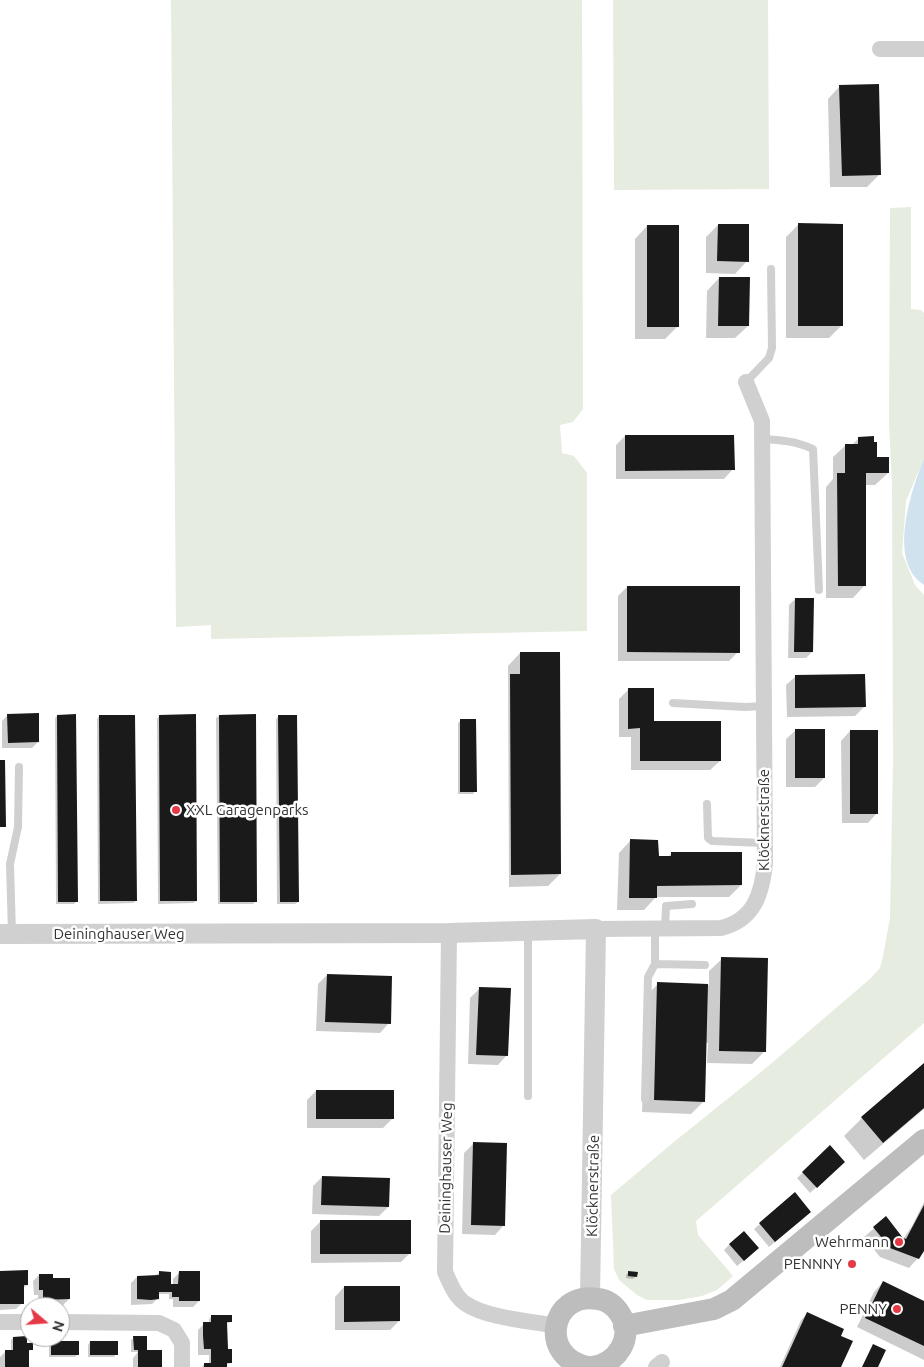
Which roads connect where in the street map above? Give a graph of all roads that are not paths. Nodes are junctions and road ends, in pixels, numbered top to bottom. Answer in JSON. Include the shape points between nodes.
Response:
{"nodes":[{"id":1,"x":880,"y":49,"type":"dead end"},
{"id":2,"x":924,"y":49,"type":"edge"},
{"id":3,"x":770,"y":269,"type":"dead end"},
{"id":4,"x":746,"y":382,"type":"joint"},
{"id":5,"x":762,"y":439,"type":"junction"},
{"id":6,"x":819,"y":590,"type":"dead end"},
{"id":7,"x":673,"y":704,"type":"dead end"},
{"id":8,"x":764,"y":706,"type":"junction"},
{"id":9,"x":19,"y":767,"type":"dead end"},
{"id":10,"x":707,"y":804,"type":"dead end"},
{"id":11,"x":764,"y":843,"type":"junction"},
{"id":12,"x":692,"y":904,"type":"dead end"},
{"id":13,"x":596,"y":929,"type":"junction"},
{"id":14,"x":660,"y":929,"type":"junction"},
{"id":15,"x":528,"y":931,"type":"junction"},
{"id":16,"x":449,"y":933,"type":"junction"},
{"id":17,"x":6,"y":934,"type":"edge"},
{"id":18,"x":655,"y":964,"type":"junction"},
{"id":19,"x":705,"y":965,"type":"dead end"},
{"id":20,"x":528,"y":1096,"type":"dead end"},
{"id":21,"x":645,"y":1099,"type":"dead end"},
{"id":22,"x":924,"y":1140,"type":"edge"},
{"id":23,"x":590,"y":1297,"type":"junction"},
{"id":24,"x":0,"y":1322,"type":"edge"},
{"id":25,"x":20,"y":1322,"type":"edge"},
{"id":26,"x":70,"y":1322,"type":"edge"},
{"id":27,"x":556,"y":1326,"type":"junction"},
{"id":28,"x":624,"y":1326,"type":"junction"},
{"id":29,"x":594,"y":1366,"type":"edge"},
{"id":30,"x":182,"y":1367,"type":"edge"}],
"edges":[{"from":1,"to":2,"type":"street"},
{"from":3,"to":4,"type":"lane","via":[[772,348],[769,358]]},
{"from":4,"to":5,"type":"street","name":"Klöcknerstraße","via":[[762,421]]},
{"from":5,"to":6,"type":"lane","via":[[801,444],[813,449]]},
{"from":5,"to":8,"type":"street","name":"Klöcknerstraße"},
{"from":7,"to":8,"type":"lane"},
{"from":8,"to":11,"type":"street","name":"Klöcknerstraße"},
{"from":9,"to":17,"type":"lane","via":[[18,827],[10,864]]},
{"from":10,"to":11,"type":"lane","via":[[708,838],[712,841]]},
{"from":11,"to":14,"type":"street","name":"Klöcknerstraße","via":[[763,886],[754,906],[734,925]]},
{"from":12,"to":14,"type":"lane","via":[[666,906]]},
{"from":13,"to":14,"type":"street","name":"Klöcknerstraße"},
{"from":13,"to":15,"type":"street","name":"Deininghauser Weg"},
{"from":13,"to":23,"type":"street","name":"Klöcknerstraße"},
{"from":14,"to":18,"type":"lane"},
{"from":15,"to":16,"type":"street","name":"Deininghauser Weg"},
{"from":15,"to":20,"type":"lane"},
{"from":16,"to":17,"type":"street","name":"Deininghauser Weg"},
{"from":16,"to":27,"type":"street","name":"Deininghauser Weg","via":[[445,1272],[465,1303],[479,1310]]},
{"from":18,"to":19,"type":"lane"},
{"from":18,"to":21,"type":"lane","via":[[648,977]]},
{"from":22,"to":28,"type":"main road","via":[[732,1300],[714,1309]]},
{"from":23,"to":27,"type":"main road","via":[[564,1309]]},
{"from":23,"to":28,"type":"main road","via":[[612,1305]]},
{"from":24,"to":25,"type":"street"},
{"from":26,"to":30,"type":"street","via":[[159,1322],[174,1330],[182,1343]]},
{"from":27,"to":29,"type":"main road","via":[[555,1336],[563,1354]]},
{"from":28,"to":29,"type":"main road","via":[[625,1336],[618,1354]]}]}
